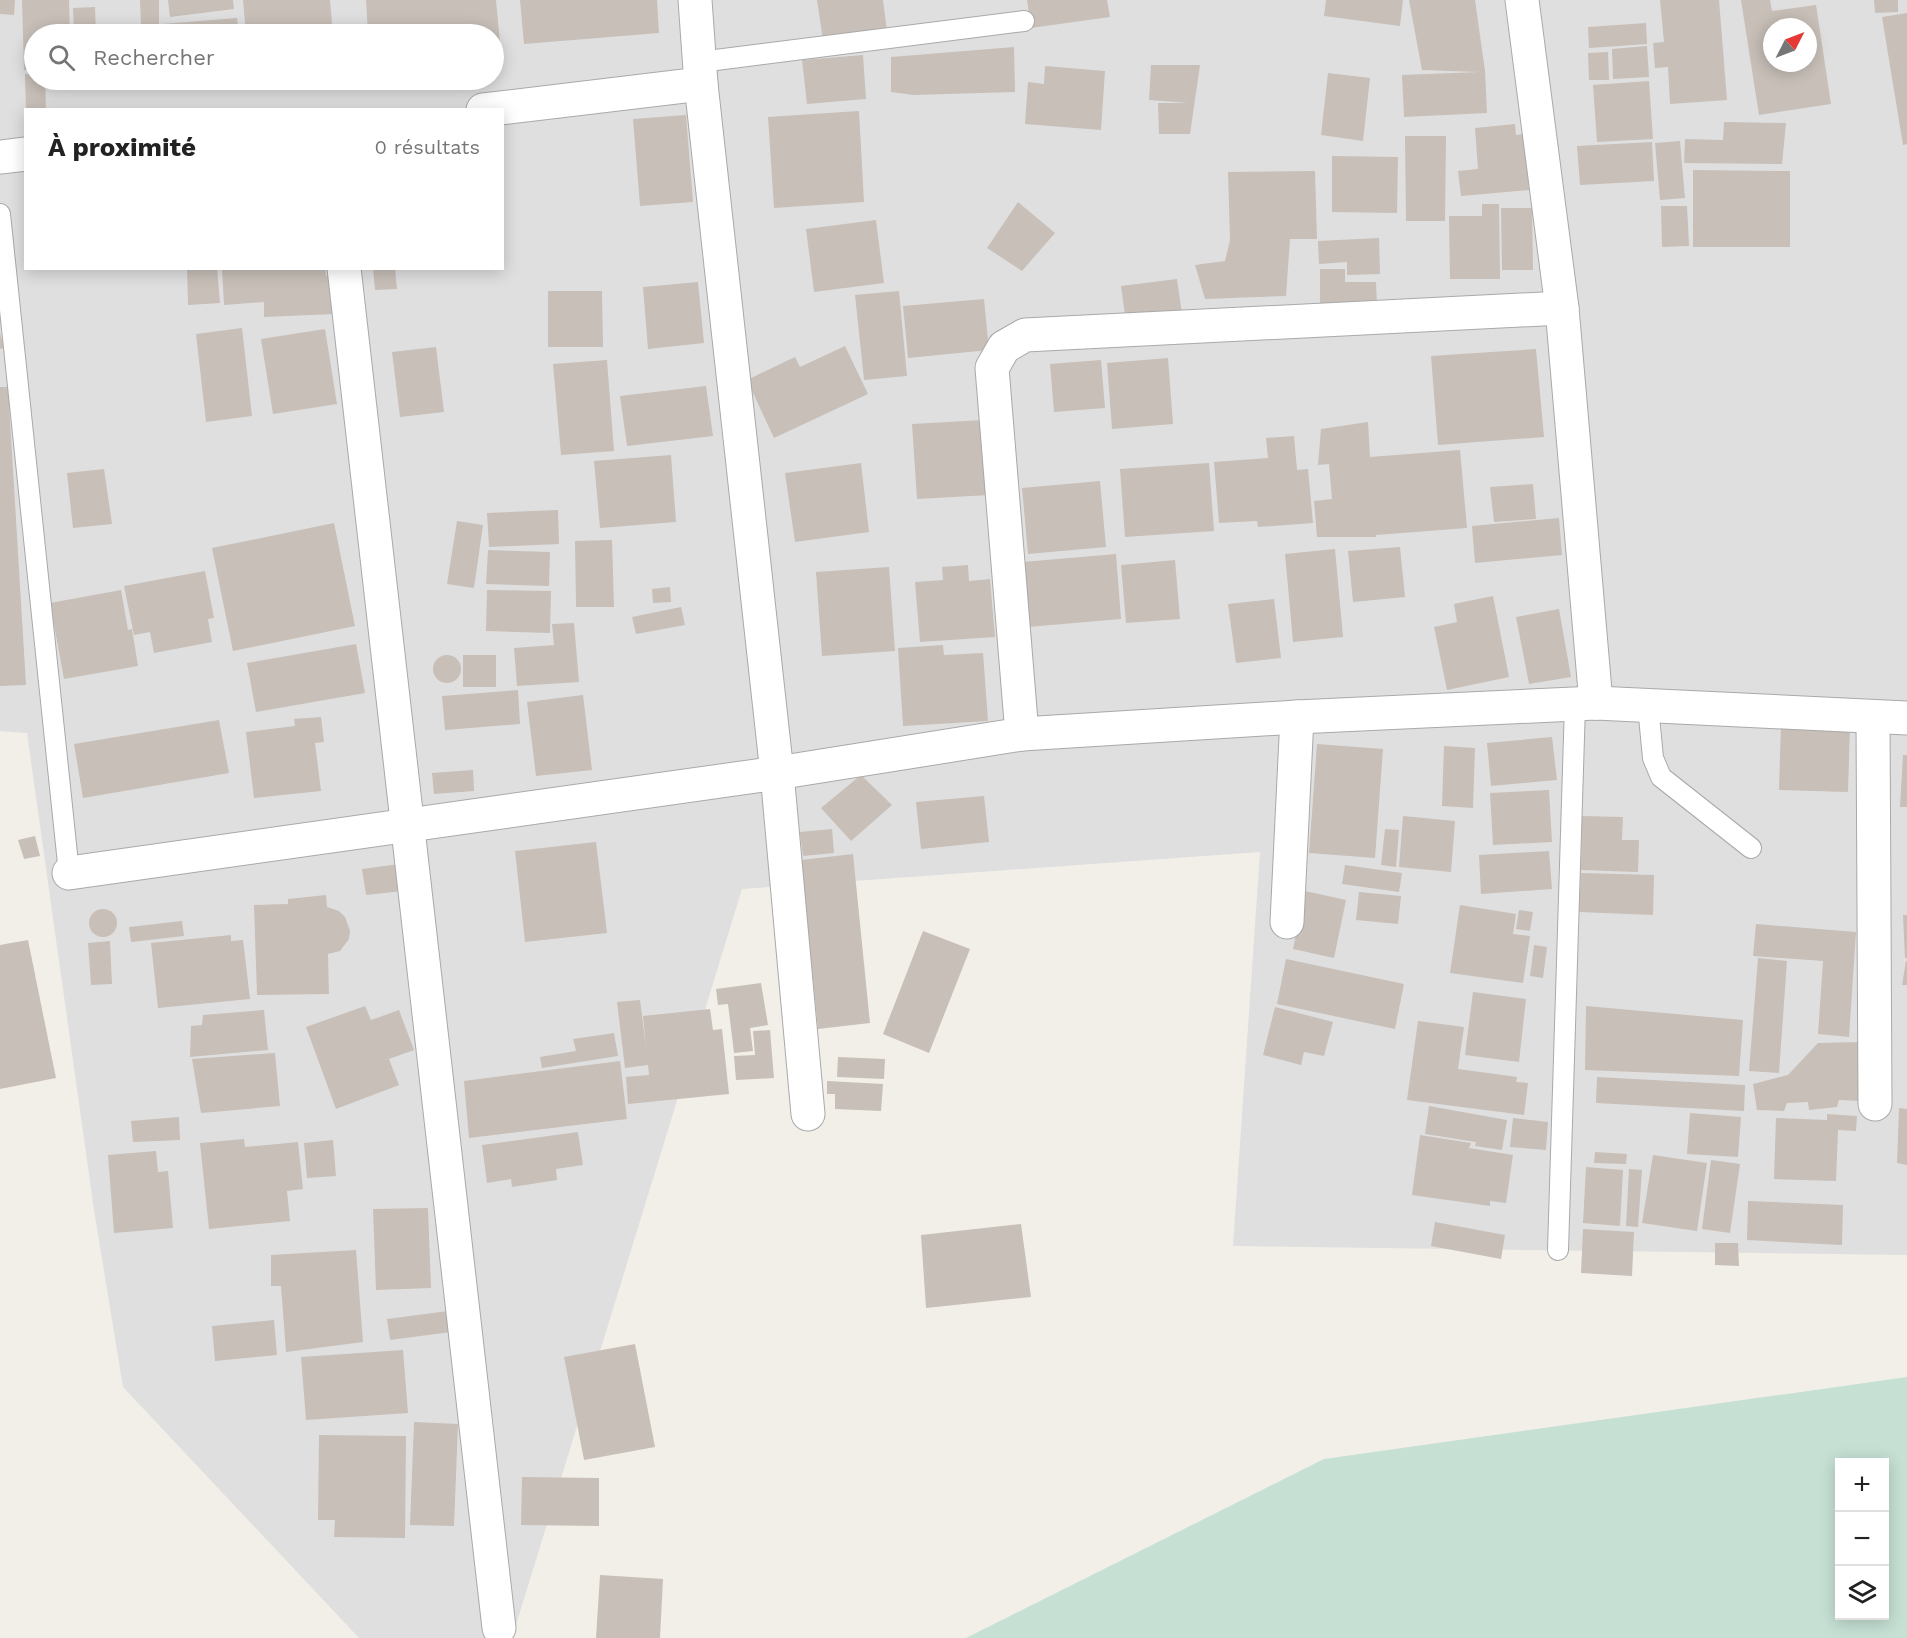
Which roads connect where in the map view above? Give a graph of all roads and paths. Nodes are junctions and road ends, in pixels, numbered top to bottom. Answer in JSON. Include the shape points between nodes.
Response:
{"nodes":[{"id":1,"x":695,"y":0,"type":"edge"},
{"id":2,"x":1522,"y":0,"type":"edge"},
{"id":3,"x":1024,"y":21,"type":"dead end"},
{"id":4,"x":701,"y":73,"type":"junction"},
{"id":5,"x":495,"y":108,"type":"edge"},
{"id":6,"x":24,"y":154,"type":"edge"},
{"id":7,"x":0,"y":157,"type":"edge"},
{"id":8,"x":0,"y":214,"type":"edge"},
{"id":9,"x":344,"y":270,"type":"edge"},
{"id":10,"x":1562,"y":308,"type":"junction"},
{"id":11,"x":1585,"y":704,"type":"junction"},
{"id":12,"x":1648,"y":706,"type":"junction"},
{"id":13,"x":1297,"y":717,"type":"junction"},
{"id":14,"x":1873,"y":718,"type":"junction"},
{"id":15,"x":1907,"y":718,"type":"edge"},
{"id":16,"x":1022,"y":734,"type":"junction"},
{"id":17,"x":777,"y":774,"type":"junction"},
{"id":18,"x":408,"y":825,"type":"junction"},
{"id":19,"x":1751,"y":848,"type":"dead end"},
{"id":20,"x":69,"y":873,"type":"joint"},
{"id":21,"x":1287,"y":922,"type":"dead end"},
{"id":22,"x":1875,"y":1104,"type":"dead end"},
{"id":23,"x":808,"y":1114,"type":"dead end"},
{"id":24,"x":1558,"y":1250,"type":"dead end"},
{"id":25,"x":499,"y":1628,"type":"dead end"}],
"edges":[{"from":1,"to":4,"type":"street"},
{"from":2,"to":10,"type":"street"},
{"from":3,"to":4,"type":"lane"},
{"from":4,"to":5,"type":"street"},
{"from":4,"to":17,"type":"street"},
{"from":6,"to":7,"type":"street"},
{"from":8,"to":20,"type":"lane"},
{"from":9,"to":18,"type":"street"},
{"from":10,"to":11,"type":"street"},
{"from":10,"to":16,"type":"street","via":[[1025,335],[1004,347],[992,368]]},
{"from":11,"to":12,"type":"street"},
{"from":11,"to":13,"type":"street"},
{"from":11,"to":24,"type":"lane"},
{"from":12,"to":14,"type":"street"},
{"from":12,"to":19,"type":"lane","via":[[1653,758],[1661,777]]},
{"from":13,"to":16,"type":"street"},
{"from":13,"to":21,"type":"street"},
{"from":14,"to":15,"type":"street"},
{"from":14,"to":22,"type":"street"},
{"from":16,"to":17,"type":"street"},
{"from":17,"to":18,"type":"street"},
{"from":17,"to":23,"type":"street"},
{"from":18,"to":20,"type":"street"},
{"from":18,"to":25,"type":"street"}]}
